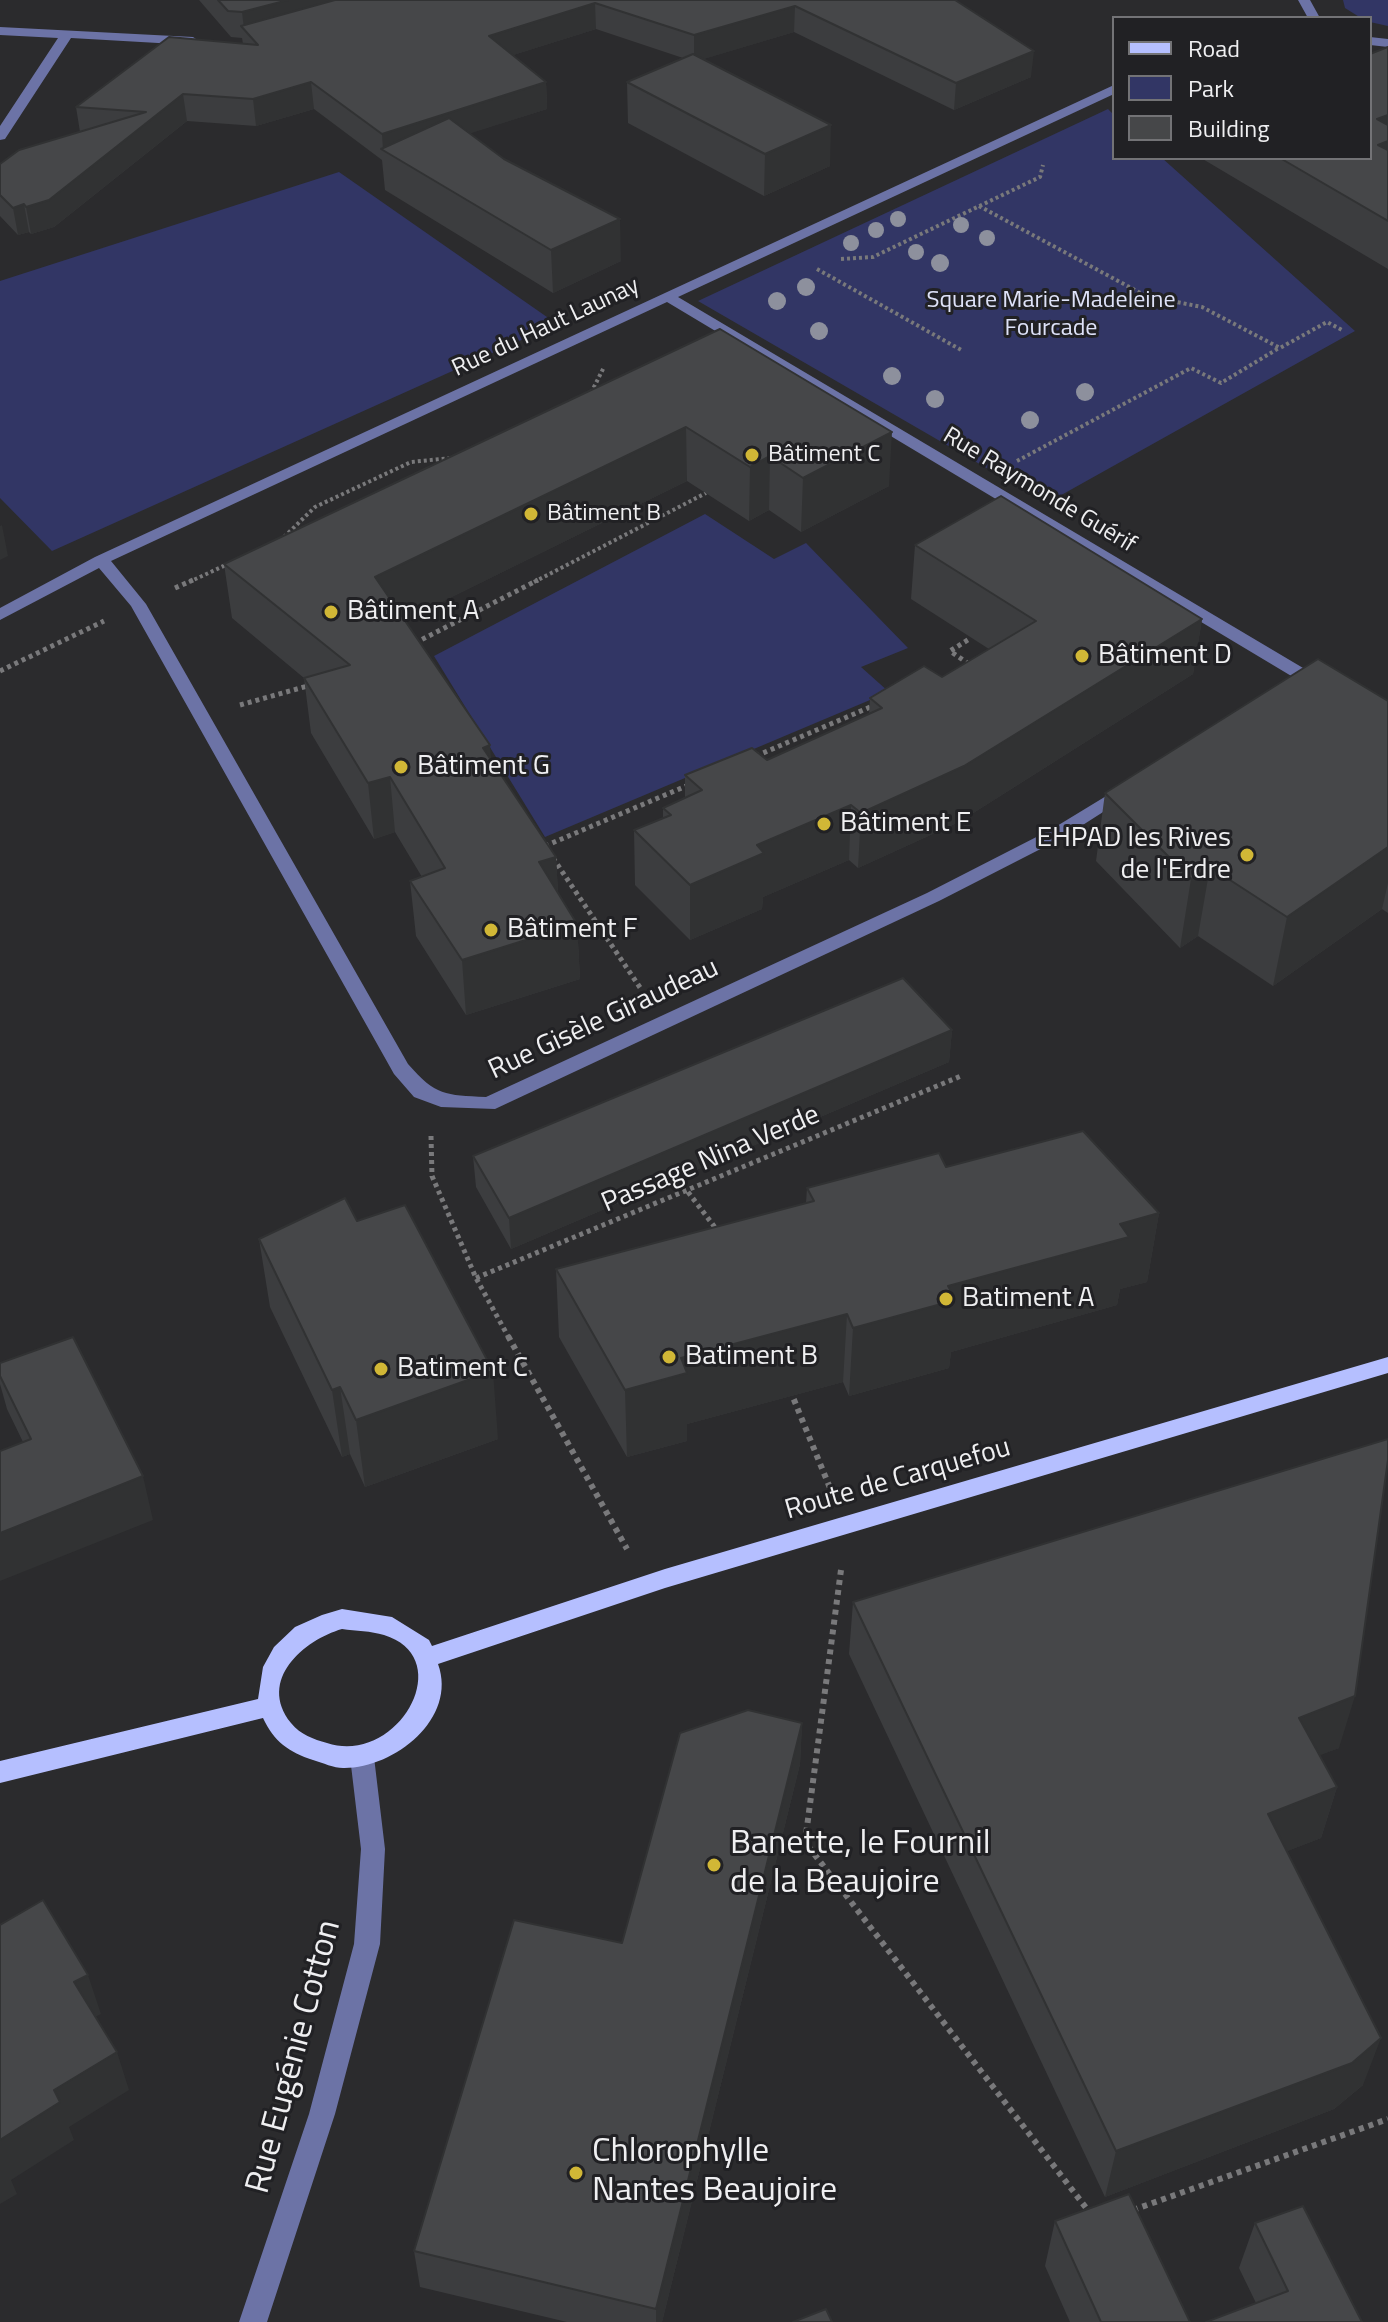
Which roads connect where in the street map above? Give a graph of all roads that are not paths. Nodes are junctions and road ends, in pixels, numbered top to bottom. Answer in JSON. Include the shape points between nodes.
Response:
{"nodes":[{"id":1,"x":0,"y":31,"type":"edge"},
{"id":2,"x":68,"y":33,"type":"junction"},
{"id":3,"x":201,"y":42,"type":"edge"},
{"id":4,"x":1112,"y":90,"type":"edge"},
{"id":5,"x":0,"y":136,"type":"edge"},
{"id":6,"x":666,"y":296,"type":"junction"},
{"id":7,"x":101,"y":560,"type":"junction"},
{"id":8,"x":0,"y":615,"type":"edge"},
{"id":9,"x":1334,"y":695,"type":"edge"},
{"id":10,"x":1137,"y":784,"type":"edge"},
{"id":11,"x":1388,"y":1365,"type":"edge"},
{"id":12,"x":426,"y":1658,"type":"junction"},
{"id":13,"x":269,"y":1706,"type":"junction"},
{"id":14,"x":362,"y":1757,"type":"junction"},
{"id":15,"x":0,"y":1772,"type":"edge"},
{"id":16,"x":253,"y":2322,"type":"edge"}],
"edges":[{"from":1,"to":2,"type":"street"},
{"from":2,"to":3,"type":"street"},
{"from":2,"to":5,"type":"street"},
{"from":4,"to":6,"type":"street","name":"Rue du Haut Launay"},
{"from":6,"to":7,"type":"street","name":"Rue du Haut Launay"},
{"from":6,"to":9,"type":"street","name":"Rue Raymonde Guérif","via":[[979,482],[1301,683]]},
{"from":7,"to":8,"type":"street","name":"Rue du Haut Launay"},
{"from":7,"to":10,"type":"street","name":"Rue Gisèle Giraudeau","via":[[138,604],[401,1069],[421,1092],[448,1102],[488,1104],[664,1024],[975,876]]},
{"from":11,"to":12,"type":"main road","name":"Route de Carquefou","via":[[647,1585]]},
{"from":12,"to":13,"type":"main road","via":[[413,1639],[393,1625],[342,1619],[293,1641],[277,1660],[268,1683]]},
{"from":12,"to":14,"type":"main road","via":[[430,1698],[421,1718],[406,1736]]},
{"from":13,"to":14,"type":"main road","via":[[277,1725],[313,1753]]},
{"from":13,"to":15,"type":"main road"},
{"from":14,"to":16,"type":"street","name":"Rue Eugénie Cotton","via":[[373,1849],[367,1944],[322,2114]]}]}
